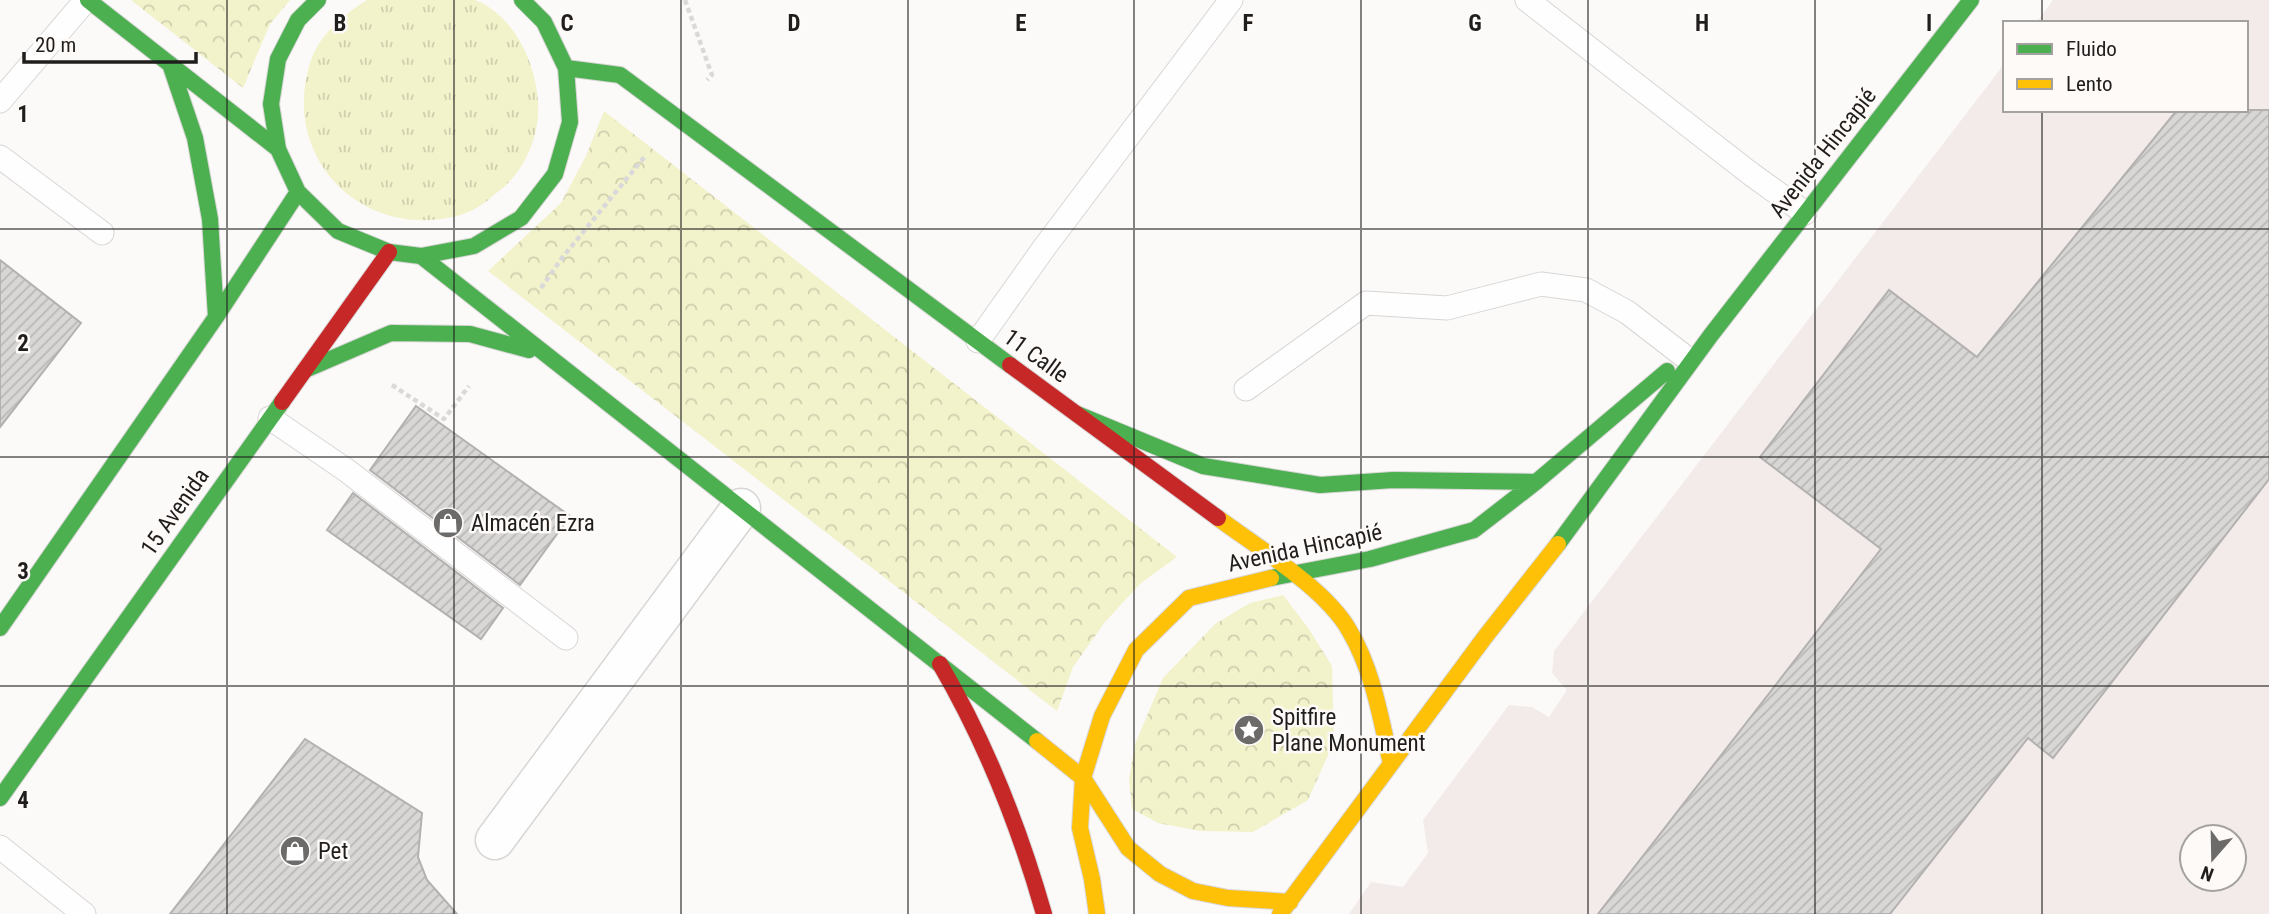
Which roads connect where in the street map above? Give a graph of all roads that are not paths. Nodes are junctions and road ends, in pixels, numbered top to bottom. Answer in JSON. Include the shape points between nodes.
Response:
{"nodes":[{"id":1,"x":87,"y":0,"type":"edge"},
{"id":2,"x":318,"y":0,"type":"edge"},
{"id":3,"x":522,"y":0,"type":"edge"},
{"id":4,"x":1231,"y":0,"type":"edge"},
{"id":5,"x":1527,"y":0,"type":"edge"},
{"id":6,"x":1971,"y":0,"type":"edge"},
{"id":7,"x":170,"y":64,"type":"junction"},
{"id":8,"x":566,"y":68,"type":"junction"},
{"id":9,"x":0,"y":101,"type":"edge"},
{"id":10,"x":278,"y":149,"type":"junction"},
{"id":11,"x":0,"y":157,"type":"edge"},
{"id":12,"x":298,"y":192,"type":"junction"},
{"id":13,"x":1805,"y":213,"type":"junction"},
{"id":14,"x":102,"y":233,"type":"dead end"},
{"id":15,"x":389,"y":252,"type":"junction"},
{"id":16,"x":421,"y":256,"type":"junction"},
{"id":17,"x":216,"y":317,"type":"junction"},
{"id":18,"x":1711,"y":335,"type":"junction"},
{"id":19,"x":978,"y":341,"type":"junction"},
{"id":20,"x":546,"y":355,"type":"junction"},
{"id":21,"x":1684,"y":356,"type":"junction"},
{"id":22,"x":303,"y":371,"type":"junction"},
{"id":23,"x":1246,"y":389,"type":"dead end"},
{"id":24,"x":1077,"y":415,"type":"junction"},
{"id":25,"x":270,"y":418,"type":"junction"},
{"id":26,"x":1536,"y":482,"type":"junction"},
{"id":27,"x":741,"y":508,"type":"junction"},
{"id":28,"x":1291,"y":573,"type":"junction"},
{"id":29,"x":0,"y":628,"type":"edge"},
{"id":30,"x":566,"y":638,"type":"dead end"},
{"id":31,"x":940,"y":664,"type":"junction"},
{"id":32,"x":1391,"y":764,"type":"junction"},
{"id":33,"x":1083,"y":778,"type":"junction"},
{"id":34,"x":0,"y":799,"type":"edge"},
{"id":35,"x":495,"y":840,"type":"dead end"},
{"id":36,"x":0,"y":847,"type":"edge"},
{"id":37,"x":1285,"y":908,"type":"edge"},
{"id":38,"x":84,"y":914,"type":"edge"},
{"id":39,"x":1044,"y":914,"type":"edge"},
{"id":40,"x":1097,"y":914,"type":"edge"}],
"edges":[{"from":1,"to":7,"type":"main road"},
{"from":1,"to":9,"type":"lane"},
{"from":2,"to":10,"type":"main road","via":[[298,19],[278,59],[271,104]]},
{"from":3,"to":8,"type":"main road","via":[[548,16]]},
{"from":4,"to":19,"type":"lane"},
{"from":5,"to":13,"type":"lane"},
{"from":6,"to":13,"type":"main road","name":"Avenida Hincapié"},
{"from":7,"to":10,"type":"main road"},
{"from":7,"to":17,"type":"main road","via":[[195,138],[210,219]]},
{"from":8,"to":16,"type":"main road","via":[[570,122],[555,174],[522,218],[474,246]]},
{"from":8,"to":19,"type":"main road","name":"11 Calle","via":[[620,75]]},
{"from":10,"to":12,"type":"main road"},
{"from":11,"to":14,"type":"lane"},
{"from":12,"to":15,"type":"main road","via":[[338,231]]},
{"from":12,"to":17,"type":"main road"},
{"from":13,"to":18,"type":"main road","name":"Avenida Hincapié"},
{"from":15,"to":16,"type":"main road"},
{"from":15,"to":22,"type":"main road","name":"15 Avenida"},
{"from":16,"to":20,"type":"main road"},
{"from":17,"to":29,"type":"main road"},
{"from":18,"to":21,"type":"main road","name":"Avenida Hincapié"},
{"from":18,"to":32,"type":"main road","name":"Avenida Hincapié"},
{"from":19,"to":24,"type":"main road","name":"11 Calle"},
{"from":20,"to":22,"type":"main road","via":[[470,334],[391,333]]},
{"from":20,"to":27,"type":"main road"},
{"from":21,"to":23,"type":"lane","via":[[1627,312],[1586,290],[1541,284],[1447,308],[1366,303]]},
{"from":21,"to":26,"type":"main road","name":"Avenida Hincapié"},
{"from":22,"to":25,"type":"main road","name":"15 Avenida"},
{"from":24,"to":26,"type":"main road","via":[[1203,466],[1320,485],[1393,480]]},
{"from":24,"to":28,"type":"main road","name":"11 Calle"},
{"from":25,"to":30,"type":"lane","via":[[346,470]]},
{"from":25,"to":34,"type":"main road","name":"15 Avenida"},
{"from":26,"to":28,"type":"main road","name":"Avenida Hincapié","via":[[1474,530],[1370,559]]},
{"from":27,"to":31,"type":"main road"},
{"from":27,"to":35,"type":"street"},
{"from":28,"to":32,"type":"main road","name":"11 Calle","via":[[1340,615],[1355,641],[1373,689]]},
{"from":28,"to":33,"type":"main road","name":"Avenida Hincapié","via":[[1189,598],[1136,650],[1102,716]]},
{"from":31,"to":33,"type":"main road"},
{"from":31,"to":39,"type":"main road","via":[[996,768],[1028,854]]},
{"from":32,"to":37,"type":"main road","name":"Avenida Hincapié"},
{"from":33,"to":37,"type":"main road","via":[[1128,848],[1160,874],[1194,891]]},
{"from":33,"to":40,"type":"main road","name":"Avenida Hincapié","via":[[1080,828]]},
{"from":36,"to":38,"type":"lane"}]}
